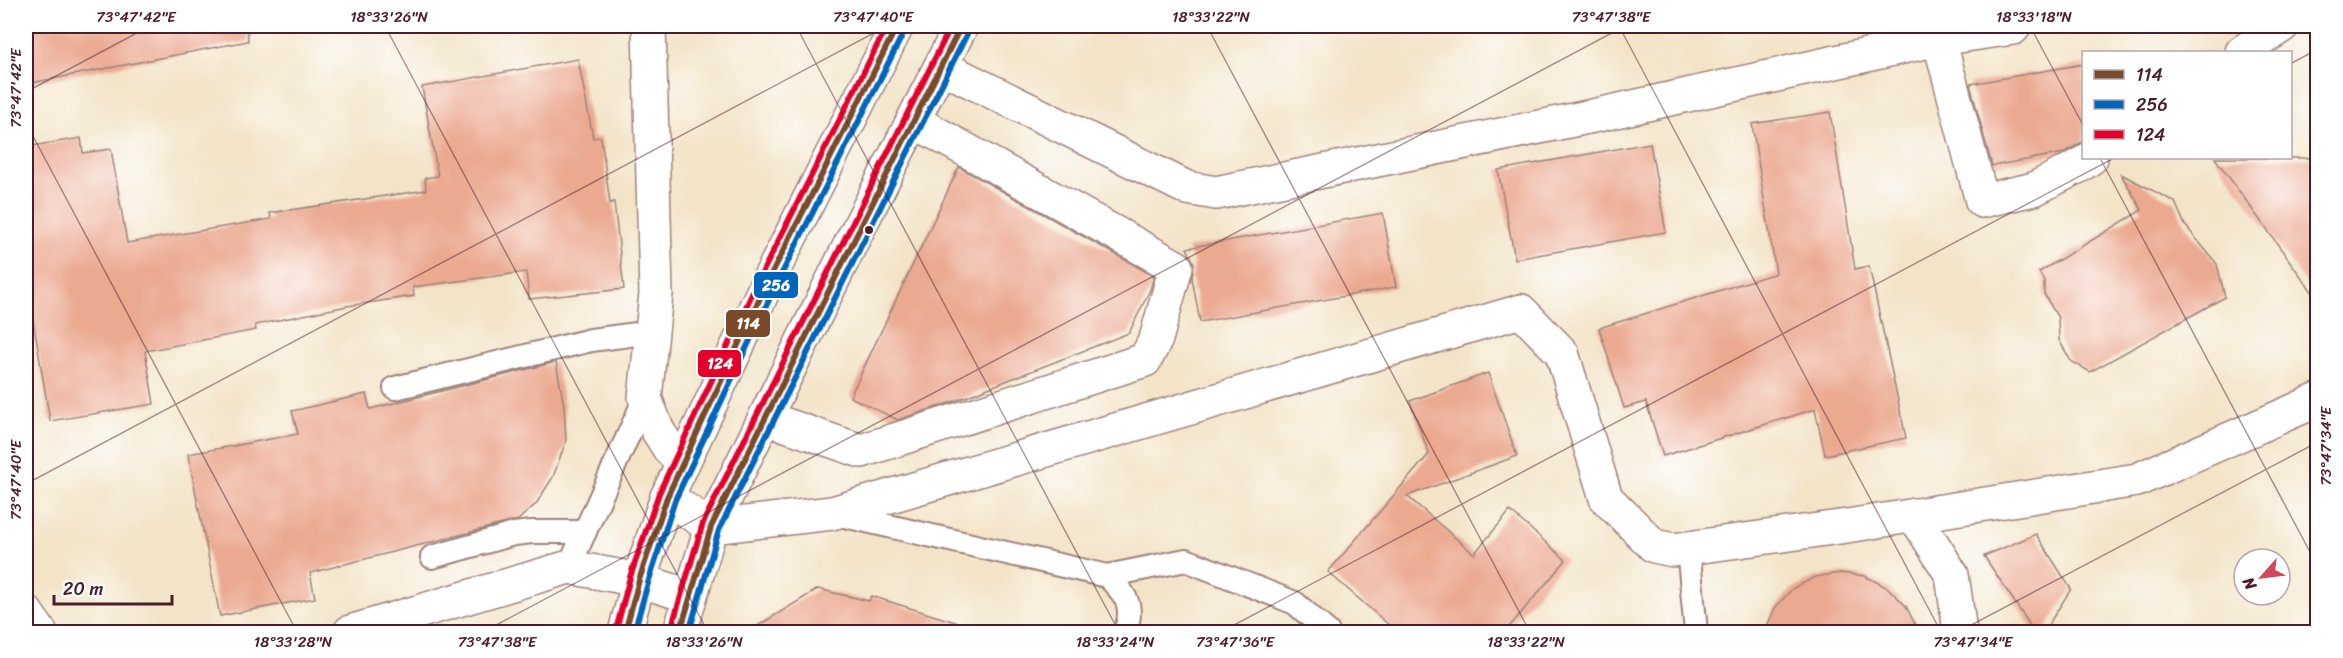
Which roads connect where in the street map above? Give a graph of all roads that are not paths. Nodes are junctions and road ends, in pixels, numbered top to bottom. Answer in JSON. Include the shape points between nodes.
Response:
{"nodes":[{"id":1,"x":649,"y":26,"type":"edge"},
{"id":2,"x":897,"y":26,"type":"edge"},
{"id":3,"x":961,"y":26,"type":"edge"},
{"id":4,"x":2282,"y":26,"type":"edge"},
{"id":5,"x":2013,"y":28,"type":"dead end"},
{"id":6,"x":1939,"y":39,"type":"junction"},
{"id":7,"x":2244,"y":51,"type":"edge"},
{"id":8,"x":942,"y":67,"type":"junction"},
{"id":9,"x":914,"y":121,"type":"junction"},
{"id":10,"x":2090,"y":159,"type":"edge"},
{"id":11,"x":652,"y":332,"type":"junction"},
{"id":12,"x":395,"y":388,"type":"dead end"},
{"id":13,"x":645,"y":398,"type":"junction"},
{"id":14,"x":2318,"y":400,"type":"edge"},
{"id":15,"x":766,"y":418,"type":"junction"},
{"id":16,"x":683,"y":461,"type":"junction"},
{"id":17,"x":667,"y":497,"type":"junction"},
{"id":18,"x":832,"y":513,"type":"junction"},
{"id":19,"x":1914,"y":515,"type":"junction"},
{"id":20,"x":711,"y":527,"type":"junction"},
{"id":21,"x":585,"y":532,"type":"junction"},
{"id":22,"x":1688,"y":548,"type":"junction"},
{"id":23,"x":432,"y":557,"type":"dead end"},
{"id":24,"x":569,"y":567,"type":"junction"},
{"id":25,"x":1107,"y":576,"type":"junction"},
{"id":26,"x":639,"y":580,"type":"junction"},
{"id":27,"x":689,"y":596,"type":"junction"},
{"id":28,"x":26,"y":612,"type":"edge"},
{"id":29,"x":40,"y":633,"type":"edge"},
{"id":30,"x":350,"y":633,"type":"edge"},
{"id":31,"x":626,"y":633,"type":"edge"},
{"id":32,"x":680,"y":633,"type":"edge"},
{"id":33,"x":1125,"y":633,"type":"edge"},
{"id":34,"x":1328,"y":633,"type":"edge"},
{"id":35,"x":1696,"y":633,"type":"edge"},
{"id":36,"x":1960,"y":633,"type":"edge"}],
"edges":[{"from":1,"to":11,"type":"street","via":[[656,294]]},
{"from":2,"to":16,"type":"street","via":[[767,283]]},
{"from":3,"to":8,"type":"street"},
{"from":4,"to":7,"type":"street"},
{"from":5,"to":6,"type":"street"},
{"from":6,"to":8,"type":"street","via":[[1593,116],[1216,193],[1187,188]]},
{"from":6,"to":10,"type":"street","via":[[1982,201],[2034,189]]},
{"from":8,"to":9,"type":"street"},
{"from":9,"to":15,"type":"street"},
{"from":9,"to":15,"type":"street","via":[[1176,267],[1156,339],[1145,360],[861,451]]},
{"from":11,"to":12,"type":"lane","via":[[591,340]]},
{"from":11,"to":13,"type":"street"},
{"from":13,"to":16,"type":"street","via":[[658,431]]},
{"from":13,"to":21,"type":"lane"},
{"from":14,"to":19,"type":"street","via":[[2137,480]]},
{"from":15,"to":20,"type":"street"},
{"from":16,"to":17,"type":"street"},
{"from":17,"to":20,"type":"street"},
{"from":17,"to":26,"type":"street"},
{"from":18,"to":20,"type":"street"},
{"from":18,"to":22,"type":"street","via":[[1521,311],[1562,353],[1606,498],[1654,546]]},
{"from":18,"to":25,"type":"lane"},
{"from":19,"to":22,"type":"street"},
{"from":19,"to":36,"type":"street","via":[[1952,574]]},
{"from":20,"to":27,"type":"street"},
{"from":21,"to":23,"type":"lane","via":[[514,534]]},
{"from":21,"to":24,"type":"lane"},
{"from":22,"to":35,"type":"lane"},
{"from":24,"to":26,"type":"street"},
{"from":24,"to":30,"type":"street"},
{"from":25,"to":33,"type":"lane","via":[[1125,594],[1131,617]]},
{"from":25,"to":34,"type":"lane","via":[[1186,560],[1294,603]]},
{"from":26,"to":27,"type":"street"},
{"from":26,"to":31,"type":"street"},
{"from":27,"to":32,"type":"street"},
{"from":28,"to":29,"type":"street"}]}
